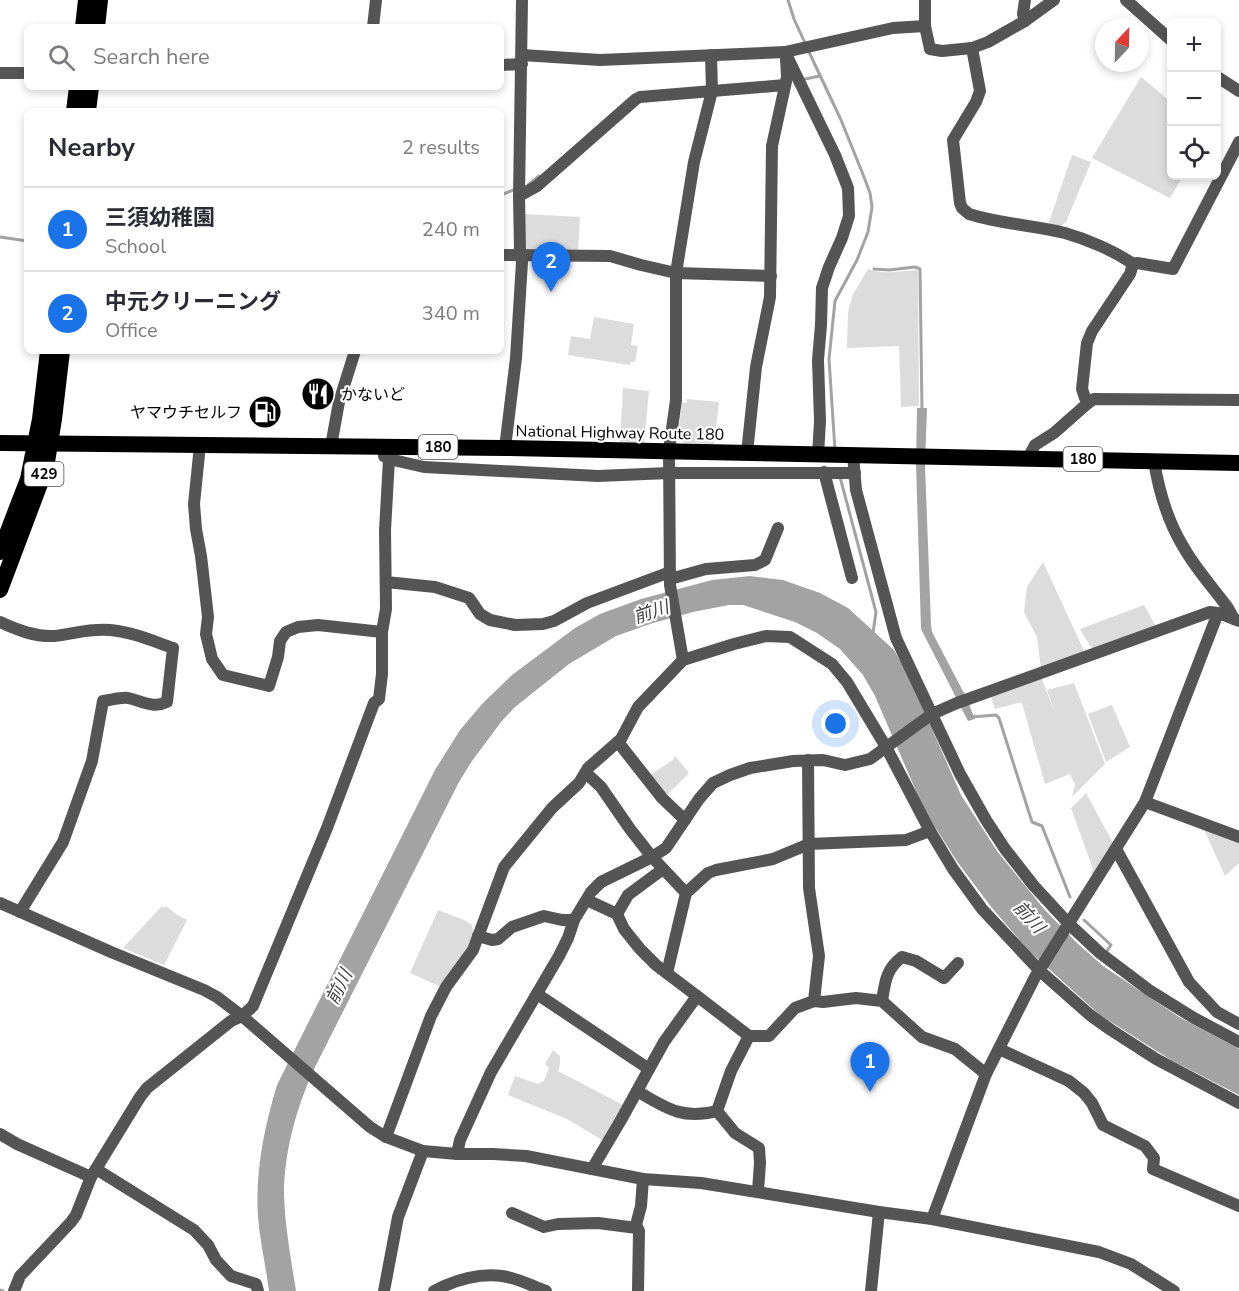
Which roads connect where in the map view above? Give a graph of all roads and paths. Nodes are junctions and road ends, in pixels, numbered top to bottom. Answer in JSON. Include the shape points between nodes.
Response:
{"nodes":[{"id":1,"x":86,"y":0,"type":"edge"},
{"id":2,"x":100,"y":0,"type":"edge"},
{"id":3,"x":376,"y":0,"type":"edge"},
{"id":4,"x":522,"y":0,"type":"edge"},
{"id":5,"x":925,"y":0,"type":"edge"},
{"id":6,"x":1025,"y":0,"type":"edge"},
{"id":7,"x":1054,"y":0,"type":"edge"},
{"id":8,"x":1126,"y":0,"type":"edge"},
{"id":9,"x":1025,"y":21,"type":"junction"},
{"id":10,"x":83,"y":24,"type":"edge"},
{"id":11,"x":97,"y":24,"type":"edge"},
{"id":12,"x":373,"y":24,"type":"edge"},
{"id":13,"x":925,"y":26,"type":"junction"},
{"id":14,"x":1167,"y":37,"type":"edge"},
{"id":15,"x":972,"y":48,"type":"junction"},
{"id":16,"x":787,"y":52,"type":"junction"},
{"id":17,"x":711,"y":55,"type":"junction"},
{"id":18,"x":522,"y":60,"type":"junction"},
{"id":19,"x":504,"y":65,"type":"edge"},
{"id":20,"x":0,"y":73,"type":"edge"},
{"id":21,"x":24,"y":73,"type":"edge"},
{"id":22,"x":1221,"y":79,"type":"edge"},
{"id":23,"x":785,"y":85,"type":"junction"},
{"id":24,"x":712,"y":88,"type":"junction"},
{"id":25,"x":77,"y":90,"type":"edge"},
{"id":26,"x":91,"y":90,"type":"edge"},
{"id":27,"x":1239,"y":91,"type":"edge"},
{"id":28,"x":74,"y":108,"type":"edge"},
{"id":29,"x":88,"y":108,"type":"edge"},
{"id":30,"x":1239,"y":142,"type":"edge"},
{"id":31,"x":1235,"y":158,"type":"edge"},
{"id":32,"x":519,"y":191,"type":"junction"},
{"id":33,"x":504,"y":255,"type":"edge"},
{"id":34,"x":521,"y":255,"type":"junction"},
{"id":35,"x":1132,"y":264,"type":"junction"},
{"id":36,"x":676,"y":273,"type":"junction"},
{"id":37,"x":771,"y":276,"type":"junction"},
{"id":38,"x":48,"y":354,"type":"edge"},
{"id":39,"x":61,"y":354,"type":"edge"},
{"id":40,"x":354,"y":354,"type":"edge"},
{"id":41,"x":1239,"y":400,"type":"edge"},
{"id":42,"x":1088,"y":403,"type":"junction"},
{"id":43,"x":0,"y":443,"type":"edge"},
{"id":44,"x":43,"y":443,"type":"junction"},
{"id":45,"x":200,"y":445,"type":"junction"},
{"id":46,"x":332,"y":446,"type":"junction"},
{"id":47,"x":377,"y":447,"type":"junction"},
{"id":48,"x":504,"y":448,"type":"junction"},
{"id":49,"x":669,"y":450,"type":"junction"},
{"id":50,"x":747,"y":453,"type":"junction"},
{"id":51,"x":822,"y":455,"type":"junction"},
{"id":52,"x":851,"y":455,"type":"junction"},
{"id":53,"x":1028,"y":458,"type":"junction"},
{"id":54,"x":389,"y":459,"type":"junction"},
{"id":55,"x":1154,"y":461,"type":"junction"},
{"id":56,"x":1239,"y":463,"type":"edge"},
{"id":57,"x":827,"y":472,"type":"junction"},
{"id":58,"x":669,"y":473,"type":"junction"},
{"id":59,"x":852,"y":473,"type":"junction"},
{"id":60,"x":778,"y":528,"type":"dead end"},
{"id":61,"x":0,"y":552,"type":"edge"},
{"id":62,"x":852,"y":578,"type":"dead end"},
{"id":63,"x":670,"y":579,"type":"junction"},
{"id":64,"x":386,"y":582,"type":"junction"},
{"id":65,"x":0,"y":590,"type":"edge"},
{"id":66,"x":1218,"y":613,"type":"junction"},
{"id":67,"x":1236,"y":620,"type":"edge"},
{"id":68,"x":0,"y":622,"type":"edge"},
{"id":69,"x":382,"y":632,"type":"junction"},
{"id":70,"x":683,"y":660,"type":"junction"},
{"id":71,"x":931,"y":715,"type":"junction"},
{"id":72,"x":618,"y":742,"type":"junction"},
{"id":73,"x":889,"y":746,"type":"junction"},
{"id":74,"x":808,"y":760,"type":"junction"},
{"id":75,"x":586,"y":772,"type":"junction"},
{"id":76,"x":1145,"y":802,"type":"junction"},
{"id":77,"x":685,"y":820,"type":"junction"},
{"id":78,"x":930,"y":831,"type":"junction"},
{"id":79,"x":1239,"y":837,"type":"edge"},
{"id":80,"x":809,"y":844,"type":"junction"},
{"id":81,"x":1116,"y":849,"type":"junction"},
{"id":82,"x":652,"y":857,"type":"junction"},
{"id":83,"x":663,"y":869,"type":"junction"},
{"id":84,"x":686,"y":893,"type":"junction"},
{"id":85,"x":586,"y":900,"type":"junction"},
{"id":86,"x":0,"y":903,"type":"edge"},
{"id":87,"x":20,"y":912,"type":"junction"},
{"id":88,"x":616,"y":914,"type":"junction"},
{"id":89,"x":573,"y":920,"type":"junction"},
{"id":90,"x":1068,"y":925,"type":"junction"},
{"id":91,"x":478,"y":936,"type":"junction"},
{"id":92,"x":958,"y":963,"type":"dead end"},
{"id":93,"x":1041,"y":970,"type":"junction"},
{"id":94,"x":667,"y":973,"type":"junction"},
{"id":95,"x":537,"y":994,"type":"junction"},
{"id":96,"x":697,"y":996,"type":"junction"},
{"id":97,"x":814,"y":1001,"type":"junction"},
{"id":98,"x":882,"y":1001,"type":"junction"},
{"id":99,"x":242,"y":1016,"type":"junction"},
{"id":100,"x":1239,"y":1024,"type":"edge"},
{"id":101,"x":749,"y":1036,"type":"junction"},
{"id":102,"x":1239,"y":1042,"type":"edge"},
{"id":103,"x":999,"y":1049,"type":"junction"},
{"id":104,"x":649,"y":1069,"type":"junction"},
{"id":105,"x":986,"y":1074,"type":"junction"},
{"id":106,"x":637,"y":1091,"type":"junction"},
{"id":107,"x":1239,"y":1103,"type":"edge"},
{"id":108,"x":717,"y":1111,"type":"junction"},
{"id":109,"x":0,"y":1134,"type":"edge"},
{"id":110,"x":386,"y":1137,"type":"junction"},
{"id":111,"x":423,"y":1151,"type":"junction"},
{"id":112,"x":457,"y":1154,"type":"junction"},
{"id":113,"x":592,"y":1169,"type":"junction"},
{"id":114,"x":93,"y":1173,"type":"junction"},
{"id":115,"x":644,"y":1179,"type":"junction"},
{"id":116,"x":758,"y":1191,"type":"junction"},
{"id":117,"x":1239,"y":1206,"type":"edge"},
{"id":118,"x":879,"y":1212,"type":"junction"},
{"id":119,"x":512,"y":1213,"type":"dead end"},
{"id":120,"x":932,"y":1219,"type":"junction"},
{"id":121,"x":637,"y":1228,"type":"junction"},
{"id":122,"x":15,"y":1288,"type":"edge"},
{"id":123,"x":258,"y":1291,"type":"edge"},
{"id":124,"x":384,"y":1291,"type":"edge"},
{"id":125,"x":434,"y":1291,"type":"edge"},
{"id":126,"x":546,"y":1291,"type":"edge"},
{"id":127,"x":638,"y":1291,"type":"edge"},
{"id":128,"x":871,"y":1291,"type":"edge"},
{"id":129,"x":1174,"y":1291,"type":"edge"}],
"edges":[{"from":1,"to":10,"type":"highway"},
{"from":2,"to":11,"type":"highway"},
{"from":3,"to":12,"type":"street"},
{"from":4,"to":18,"type":"street"},
{"from":5,"to":13,"type":"street"},
{"from":6,"to":9,"type":"street"},
{"from":7,"to":9,"type":"street"},
{"from":8,"to":14,"type":"street"},
{"from":9,"to":15,"type":"street"},
{"from":13,"to":15,"type":"street","via":[[930,49]]},
{"from":13,"to":16,"type":"street","via":[[893,28]]},
{"from":15,"to":35,"type":"street","via":[[980,91],[953,140],[962,208],[976,216],[1066,233]]},
{"from":16,"to":17,"type":"street"},
{"from":16,"to":23,"type":"street"},
{"from":16,"to":51,"type":"street","via":[[848,188],[849,216],[822,288],[818,360]]},
{"from":17,"to":18,"type":"street"},
{"from":17,"to":24,"type":"street"},
{"from":18,"to":19,"type":"street"},
{"from":18,"to":32,"type":"street"},
{"from":20,"to":21,"type":"street"},
{"from":22,"to":27,"type":"street"},
{"from":23,"to":24,"type":"street"},
{"from":23,"to":37,"type":"street","via":[[772,146]]},
{"from":24,"to":32,"type":"street","via":[[636,99],[537,186]]},
{"from":24,"to":36,"type":"street","via":[[694,162]]},
{"from":25,"to":28,"type":"highway"},
{"from":26,"to":29,"type":"highway"},
{"from":30,"to":31,"type":"street"},
{"from":31,"to":35,"type":"street","via":[[1173,269]]},
{"from":32,"to":34,"type":"street"},
{"from":33,"to":34,"type":"street"},
{"from":34,"to":36,"type":"street","via":[[610,256]]},
{"from":34,"to":48,"type":"street","via":[[516,358]]},
{"from":35,"to":42,"type":"street","via":[[1130,274],[1087,343],[1082,389]]},
{"from":36,"to":37,"type":"street"},
{"from":36,"to":49,"type":"street","via":[[676,400]]},
{"from":37,"to":50,"type":"street"},
{"from":38,"to":44,"type":"highway","number":"429","via":[[40,418]]},
{"from":39,"to":44,"type":"highway","number":"429"},
{"from":40,"to":46,"type":"street","via":[[339,402]]},
{"from":41,"to":42,"type":"street","via":[[1094,399]]},
{"from":42,"to":53,"type":"street","via":[[1035,445]]},
{"from":43,"to":44,"type":"highway","name":"National Highway Route 180","number":"180"},
{"from":44,"to":45,"type":"highway","name":"National Highway Route 180","number":"180"},
{"from":44,"to":61,"type":"highway","number":"429"},
{"from":44,"to":65,"type":"highway","number":"429","via":[[46,468]]},
{"from":45,"to":46,"type":"highway","name":"National Highway Route 180","number":"180"},
{"from":45,"to":69,"type":"street","via":[[194,504],[208,617],[206,634],[212,659],[223,675],[268,686],[280,641],[286,632],[298,627],[318,625]]},
{"from":46,"to":47,"type":"highway","name":"National Highway Route 180","number":"180"},
{"from":47,"to":48,"type":"highway","name":"National Highway Route 180","number":"180"},
{"from":47,"to":54,"type":"street"},
{"from":48,"to":49,"type":"highway","name":"National Highway Route 180","number":"180"},
{"from":49,"to":50,"type":"highway","name":"National Highway Route 180","number":"180"},
{"from":49,"to":58,"type":"street"},
{"from":50,"to":51,"type":"highway","name":"National Highway Route 180","number":"180"},
{"from":51,"to":52,"type":"highway","name":"National Highway Route 180","number":"180"},
{"from":52,"to":53,"type":"highway","name":"National Highway Route 180","number":"180"},
{"from":52,"to":59,"type":"street"},
{"from":53,"to":55,"type":"highway","name":"National Highway Route 180","number":"180"},
{"from":54,"to":58,"type":"street","via":[[424,468],[598,476]]},
{"from":54,"to":64,"type":"street"},
{"from":55,"to":56,"type":"highway","name":"National Highway Route 180","number":"180"},
{"from":55,"to":67,"type":"street","via":[[1172,525],[1185,550]]},
{"from":57,"to":58,"type":"street"},
{"from":57,"to":59,"type":"street"},
{"from":57,"to":62,"type":"street"},
{"from":58,"to":63,"type":"street"},
{"from":59,"to":71,"type":"street","via":[[896,638]]},
{"from":60,"to":63,"type":"street","via":[[765,560],[755,565],[706,569]]},
{"from":63,"to":64,"type":"street","via":[[587,603],[554,621],[515,625],[490,620],[480,614],[469,598],[435,587]]},
{"from":63,"to":70,"type":"street"},
{"from":64,"to":69,"type":"street"},
{"from":66,"to":67,"type":"street"},
{"from":66,"to":71,"type":"street","via":[[1210,612]]},
{"from":66,"to":76,"type":"street"},
{"from":68,"to":87,"type":"street","via":[[35,635],[111,630],[173,648],[167,702],[144,704],[127,698],[103,701],[92,762],[63,842]]},
{"from":69,"to":99,"type":"street","via":[[379,699],[374,703],[253,1006]]},
{"from":70,"to":72,"type":"street","via":[[638,707]]},
{"from":70,"to":73,"type":"street","via":[[766,636],[790,637],[832,664]]},
{"from":71,"to":73,"type":"street"},
{"from":71,"to":90,"type":"street","via":[[986,820]]},
{"from":72,"to":75,"type":"street"},
{"from":72,"to":77,"type":"street","via":[[662,798]]},
{"from":73,"to":74,"type":"street","via":[[855,764]]},
{"from":73,"to":78,"type":"street"},
{"from":74,"to":77,"type":"street","via":[[750,768],[730,775],[714,783]]},
{"from":74,"to":80,"type":"street"},
{"from":75,"to":82,"type":"street","via":[[602,787]]},
{"from":75,"to":91,"type":"street","via":[[504,867]]},
{"from":76,"to":79,"type":"street"},
{"from":76,"to":81,"type":"street"},
{"from":77,"to":82,"type":"street","via":[[666,848]]},
{"from":78,"to":80,"type":"street","via":[[906,840]]},
{"from":78,"to":93,"type":"street","via":[[982,909]]},
{"from":80,"to":84,"type":"street","via":[[773,859],[708,873]]},
{"from":80,"to":97,"type":"street","via":[[809,888],[819,956]]},
{"from":81,"to":90,"type":"street"},
{"from":81,"to":100,"type":"street","via":[[1189,981],[1216,1012]]},
{"from":82,"to":83,"type":"street"},
{"from":82,"to":85,"type":"street","via":[[601,882]]},
{"from":83,"to":84,"type":"street"},
{"from":83,"to":88,"type":"street","via":[[628,895]]},
{"from":84,"to":94,"type":"street"},
{"from":85,"to":88,"type":"street"},
{"from":85,"to":89,"type":"street"},
{"from":86,"to":87,"type":"street"},
{"from":87,"to":99,"type":"street","via":[[204,990]]},
{"from":88,"to":94,"type":"street","via":[[639,949]]},
{"from":89,"to":91,"type":"street","via":[[544,916],[512,927],[498,939]]},
{"from":89,"to":95,"type":"street","via":[[568,938]]},
{"from":90,"to":93,"type":"street"},
{"from":90,"to":102,"type":"street","via":[[1149,990]]},
{"from":91,"to":110,"type":"street","via":[[431,1016]]},
{"from":92,"to":98,"type":"street","via":[[944,978],[902,957],[887,976]]},
{"from":93,"to":103,"type":"street"},
{"from":93,"to":107,"type":"street","via":[[1111,1030]]},
{"from":94,"to":96,"type":"street"},
{"from":95,"to":104,"type":"street"},
{"from":95,"to":112,"type":"street","via":[[491,1072]]},
{"from":96,"to":101,"type":"street"},
{"from":96,"to":104,"type":"street"},
{"from":97,"to":98,"type":"street"},
{"from":97,"to":101,"type":"street","via":[[795,1008],[769,1036]]},
{"from":98,"to":105,"type":"street","via":[[922,1037],[955,1049]]},
{"from":99,"to":110,"type":"street"},
{"from":99,"to":114,"type":"street","via":[[147,1088]]},
{"from":101,"to":108,"type":"street"},
{"from":103,"to":105,"type":"street"},
{"from":103,"to":117,"type":"street","via":[[1077,1087],[1092,1103],[1103,1125],[1145,1146],[1154,1158],[1153,1168]]},
{"from":104,"to":106,"type":"street"},
{"from":105,"to":120,"type":"street"},
{"from":106,"to":108,"type":"street","via":[[683,1114]]},
{"from":106,"to":113,"type":"street"},
{"from":108,"to":116,"type":"street","via":[[735,1133],[759,1148]]},
{"from":109,"to":114,"type":"street"},
{"from":110,"to":111,"type":"street"},
{"from":111,"to":112,"type":"street"},
{"from":111,"to":124,"type":"street","via":[[398,1217]]},
{"from":112,"to":113,"type":"street","via":[[526,1156]]},
{"from":113,"to":115,"type":"street"},
{"from":114,"to":122,"type":"street","via":[[76,1215],[20,1276]]},
{"from":114,"to":123,"type":"street","via":[[194,1230],[231,1276],[256,1284]]},
{"from":115,"to":116,"type":"street"},
{"from":115,"to":121,"type":"street"},
{"from":116,"to":118,"type":"street"},
{"from":118,"to":120,"type":"street"},
{"from":118,"to":128,"type":"street"},
{"from":119,"to":121,"type":"street","via":[[544,1227],[598,1223]]},
{"from":120,"to":129,"type":"street","via":[[1099,1252],[1131,1264]]},
{"from":121,"to":127,"type":"street"},
{"from":125,"to":126,"type":"street","via":[[477,1276],[502,1276]]}]}
